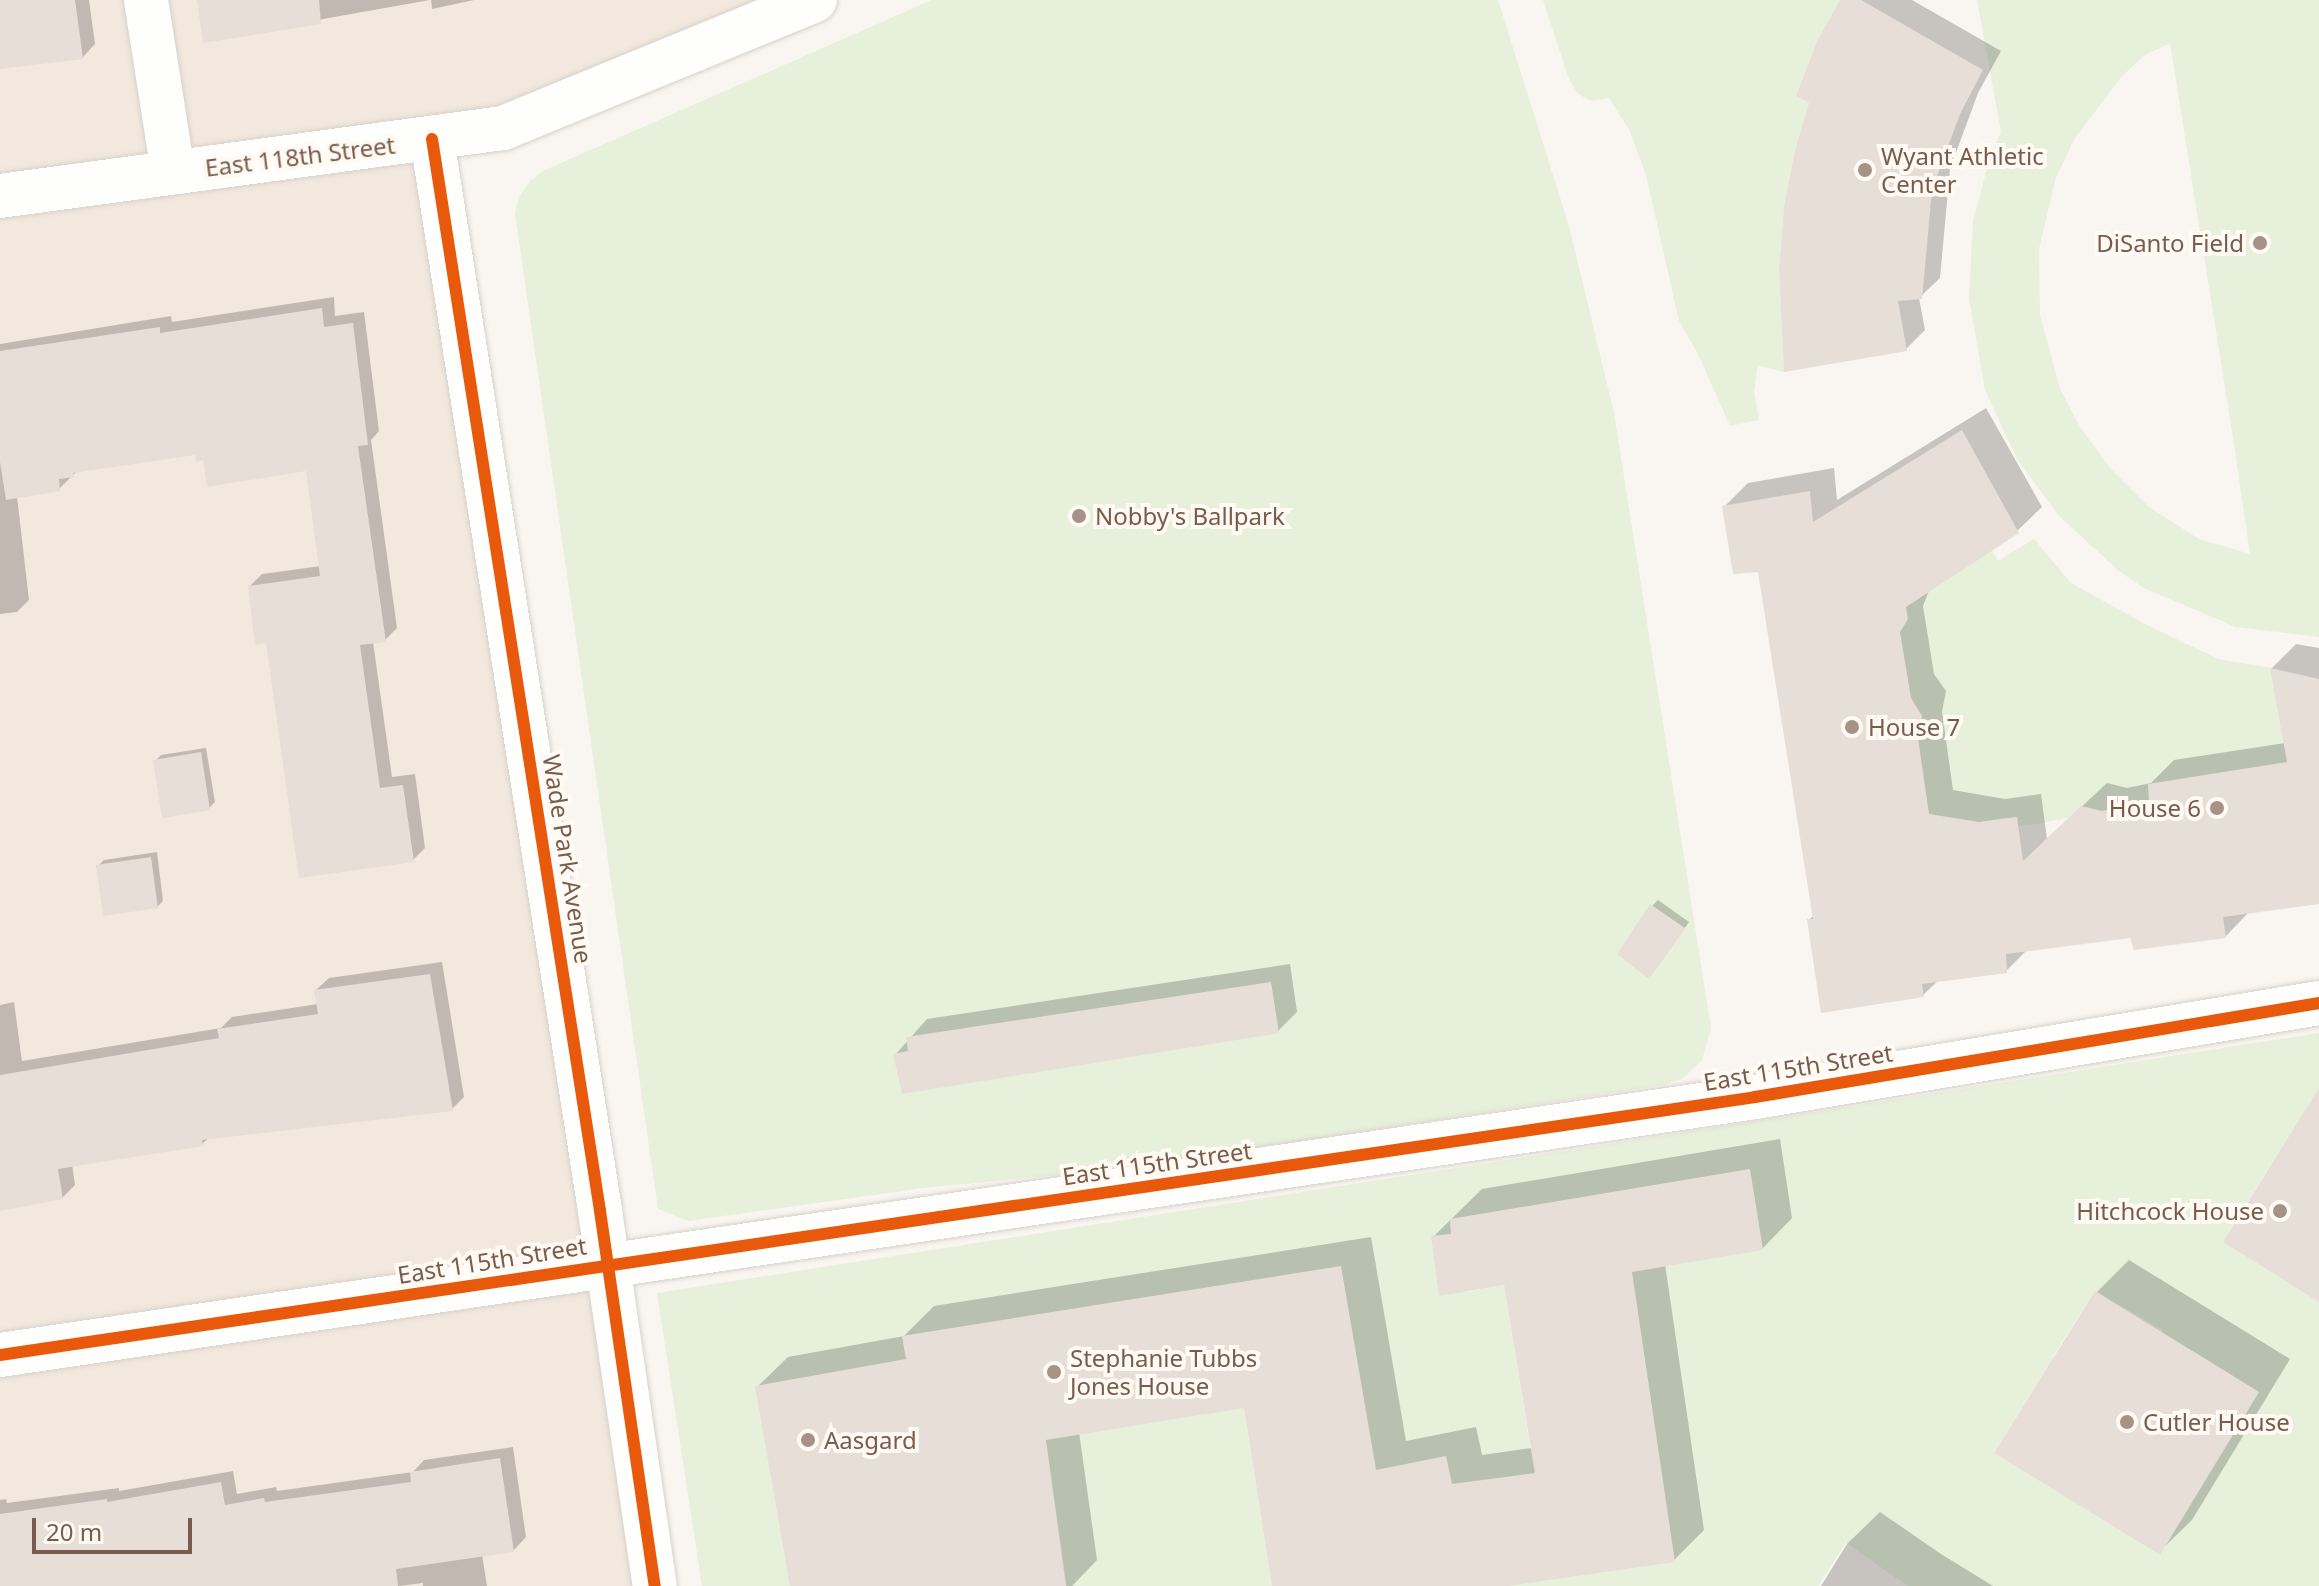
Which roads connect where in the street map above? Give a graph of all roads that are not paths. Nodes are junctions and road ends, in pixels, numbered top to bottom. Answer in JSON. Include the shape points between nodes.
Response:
{"nodes":[{"id":1,"x":146,"y":0,"type":"edge"},
{"id":2,"x":815,"y":0,"type":"edge"},
{"id":3,"x":432,"y":139,"type":"junction"},
{"id":4,"x":173,"y":172,"type":"junction"},
{"id":5,"x":0,"y":196,"type":"edge"},
{"id":6,"x":2319,"y":1003,"type":"edge"},
{"id":7,"x":608,"y":1265,"type":"junction"},
{"id":8,"x":0,"y":1355,"type":"edge"},
{"id":9,"x":655,"y":1586,"type":"edge"}],
"edges":[{"from":1,"to":4,"type":"street"},
{"from":2,"to":3,"type":"street","name":"East 118th Street","via":[[503,128]]},
{"from":3,"to":4,"type":"street","name":"East 118th Street"},
{"from":3,"to":7,"type":"street","name":"Wade Park Avenue"},
{"from":4,"to":5,"type":"street","name":"East 118th Street"},
{"from":6,"to":7,"type":"street","name":"East 115th Street","via":[[1755,1097]]},
{"from":7,"to":8,"type":"street","name":"East 115th Street"},
{"from":7,"to":9,"type":"street","name":"Wade Park Avenue"}]}
